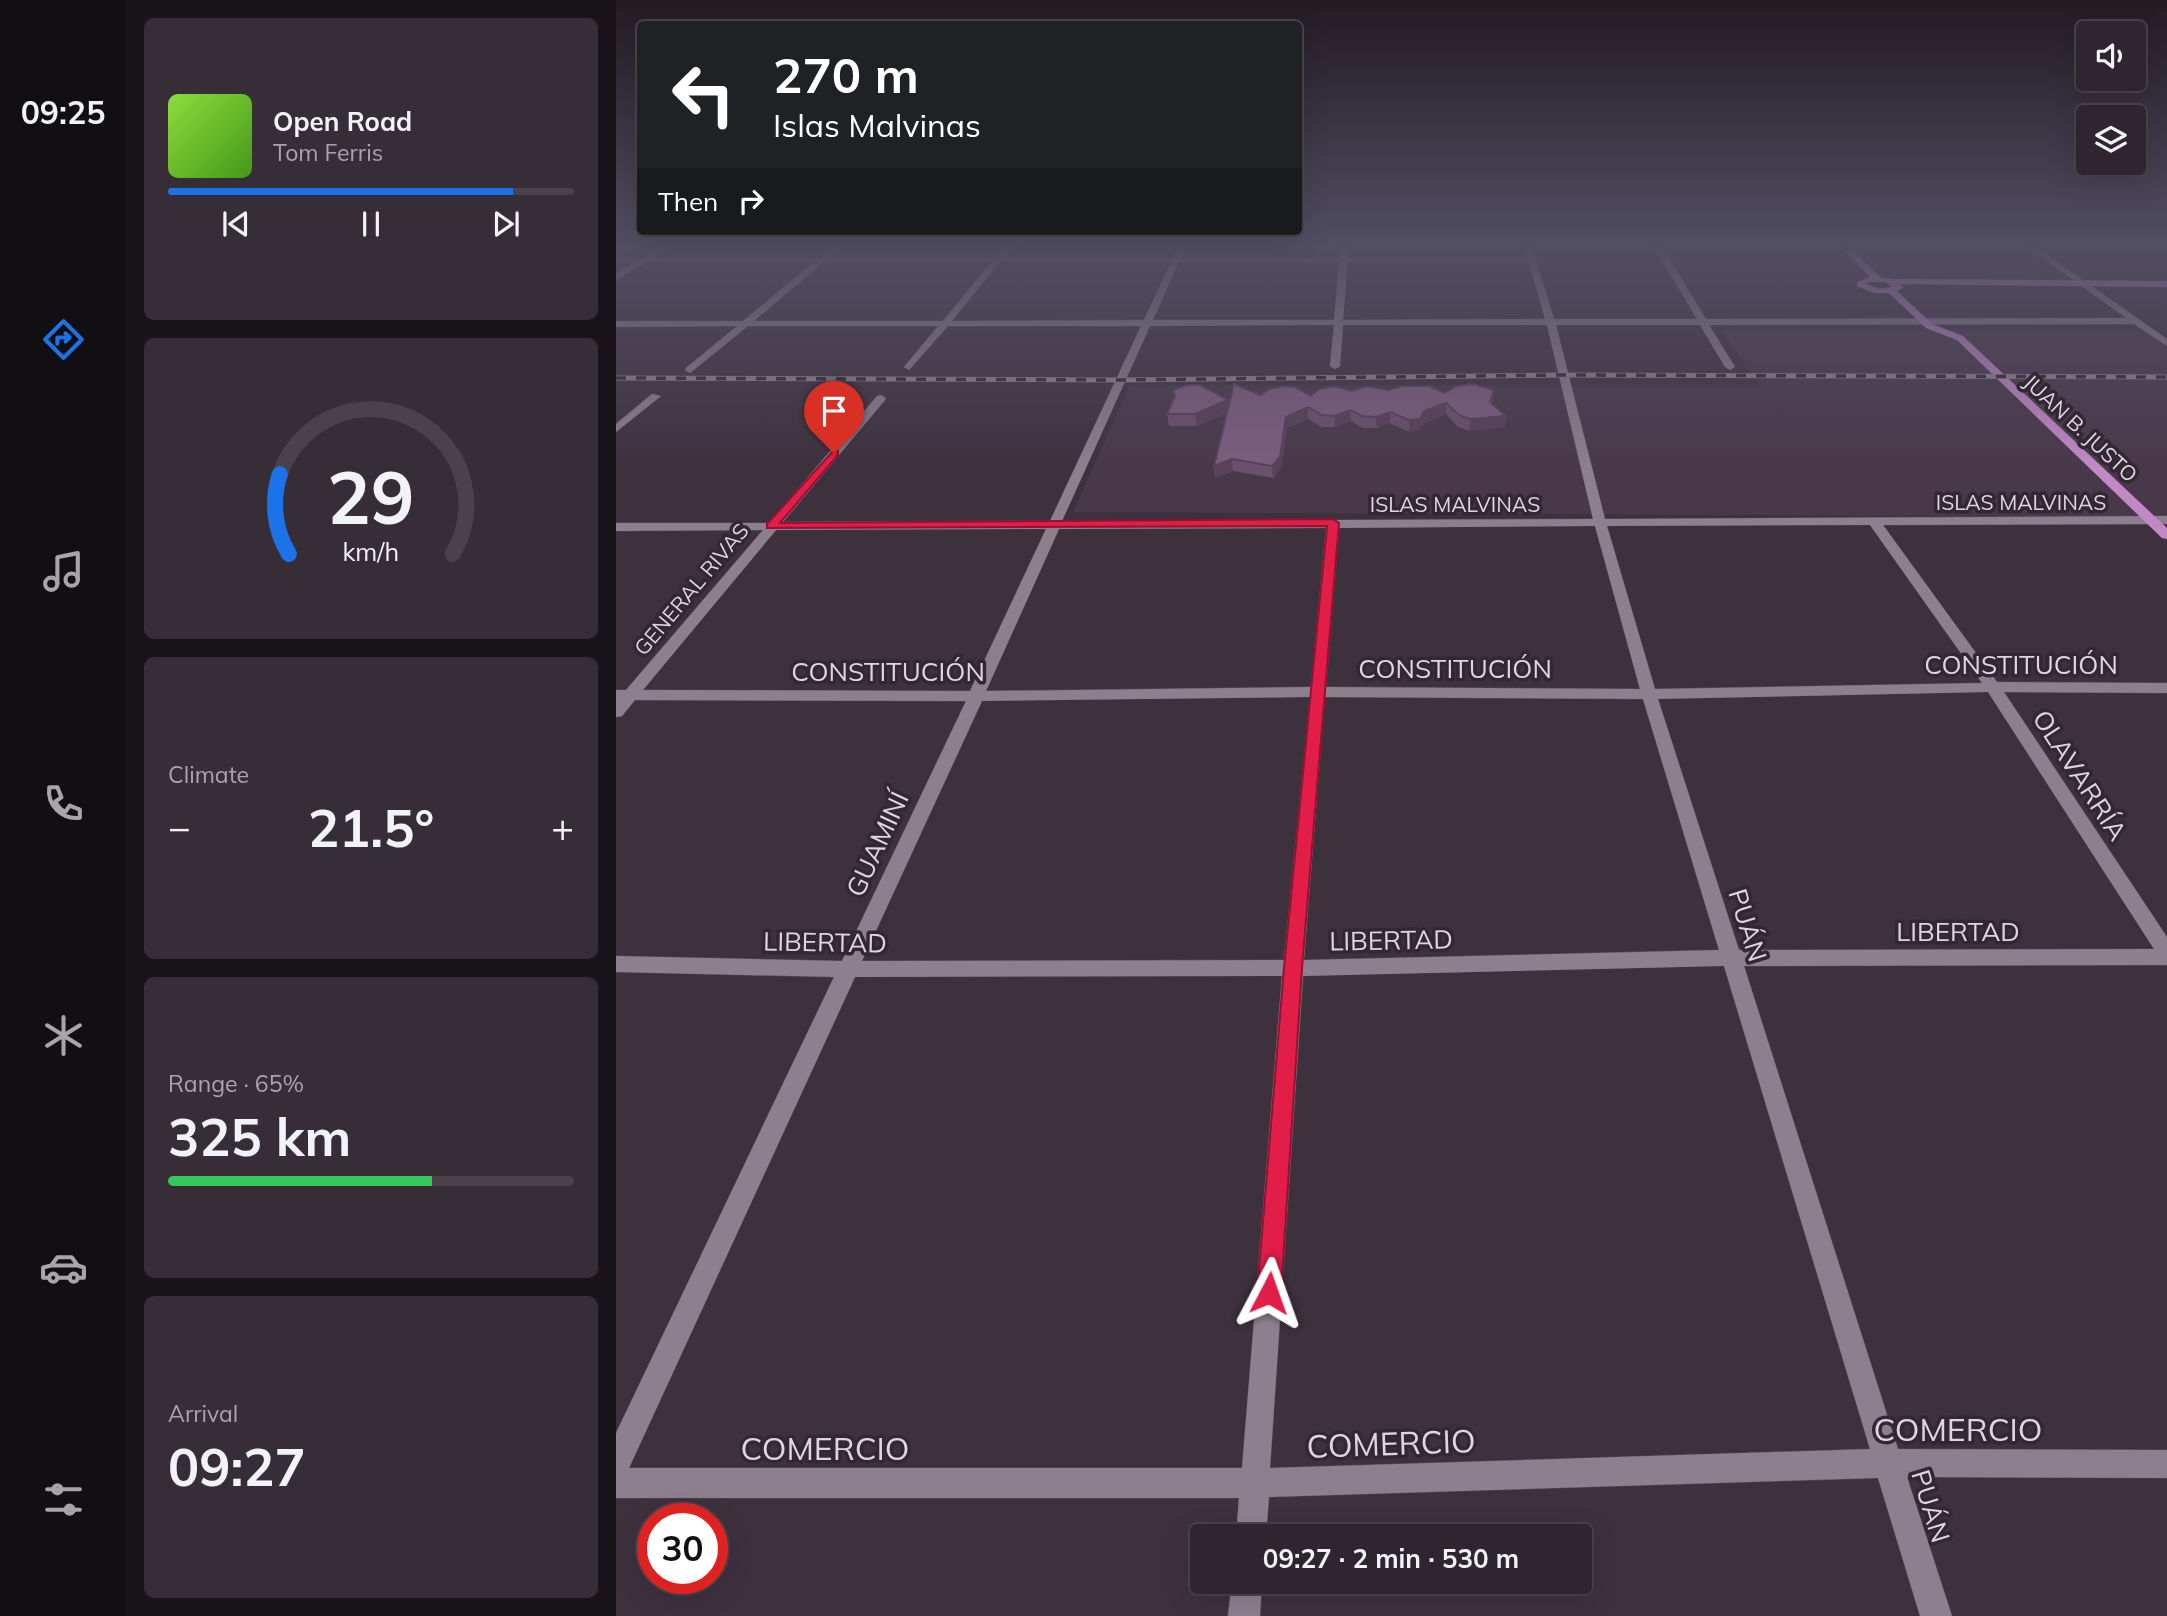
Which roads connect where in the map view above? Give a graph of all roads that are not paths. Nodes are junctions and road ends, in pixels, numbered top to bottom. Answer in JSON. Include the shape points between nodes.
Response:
{"nodes":[{"id":1,"x":752,"y":319,"type":"edge"},
{"id":2,"x":950,"y":319,"type":"edge"},
{"id":3,"x":1150,"y":319,"type":"edge"},
{"id":4,"x":1550,"y":320,"type":"junction"},
{"id":5,"x":1701,"y":320,"type":"junction"},
{"id":6,"x":1905,"y":320,"type":"junction"},
{"id":7,"x":1921,"y":320,"type":"junction"},
{"id":8,"x":1338,"y":321,"type":"junction"},
{"id":9,"x":2135,"y":321,"type":"joint"},
{"id":10,"x":1148,"y":323,"type":"junction"},
{"id":11,"x":616,"y":324,"type":"edge"},
{"id":12,"x":747,"y":324,"type":"junction"},
{"id":13,"x":946,"y":324,"type":"junction"},
{"id":14,"x":2155,"y":335,"type":"junction"},
{"id":15,"x":2167,"y":335,"type":"edge"},
{"id":16,"x":2167,"y":343,"type":"edge"},
{"id":17,"x":1976,"y":356,"type":"junction"},
{"id":18,"x":1335,"y":366,"type":"dead end"},
{"id":19,"x":909,"y":367,"type":"dead end"},
{"id":20,"x":1730,"y":367,"type":"dead end"},
{"id":21,"x":690,"y":370,"type":"dead end"},
{"id":22,"x":656,"y":396,"type":"dead end"},
{"id":23,"x":881,"y":398,"type":"dead end"},
{"id":24,"x":616,"y":429,"type":"edge"},
{"id":25,"x":2151,"y":520,"type":"junction"},
{"id":26,"x":2167,"y":520,"type":"edge"},
{"id":27,"x":1333,"y":523,"type":"junction"},
{"id":28,"x":1600,"y":523,"type":"junction"},
{"id":29,"x":1875,"y":523,"type":"junction"},
{"id":30,"x":1055,"y":525,"type":"junction"},
{"id":31,"x":771,"y":526,"type":"junction"},
{"id":32,"x":616,"y":527,"type":"edge"},
{"id":33,"x":2167,"y":535,"type":"edge"},
{"id":34,"x":1993,"y":687,"type":"junction"},
{"id":35,"x":2167,"y":688,"type":"edge"},
{"id":36,"x":1317,"y":692,"type":"junction"},
{"id":37,"x":1649,"y":694,"type":"junction"},
{"id":38,"x":623,"y":695,"type":"edge"},
{"id":39,"x":976,"y":696,"type":"junction"},
{"id":40,"x":616,"y":712,"type":"edge"},
{"id":41,"x":2167,"y":955,"type":"edge"},
{"id":42,"x":1729,"y":958,"type":"junction"},
{"id":43,"x":616,"y":964,"type":"edge"},
{"id":44,"x":1293,"y":968,"type":"junction"},
{"id":45,"x":847,"y":969,"type":"junction"},
{"id":46,"x":1889,"y":1463,"type":"junction"},
{"id":47,"x":2167,"y":1464,"type":"edge"},
{"id":48,"x":616,"y":1465,"type":"edge"},
{"id":49,"x":1255,"y":1482,"type":"junction"},
{"id":50,"x":616,"y":1483,"type":"edge"},
{"id":51,"x":1252,"y":1524,"type":"edge"},
{"id":52,"x":1246,"y":1594,"type":"edge"},
{"id":53,"x":1244,"y":1616,"type":"edge"},
{"id":54,"x":1936,"y":1616,"type":"edge"}],
"edges":[{"from":1,"to":12,"type":"street"},
{"from":2,"to":13,"type":"street"},
{"from":3,"to":10,"type":"street","name":"GUAMINÍ"},
{"from":4,"to":5,"type":"street"},
{"from":4,"to":8,"type":"street"},
{"from":4,"to":28,"type":"street","name":"PUÁN"},
{"from":5,"to":6,"type":"street"},
{"from":5,"to":20,"type":"street"},
{"from":6,"to":7,"type":"street"},
{"from":6,"to":17,"type":"main road"},
{"from":7,"to":9,"type":"street"},
{"from":7,"to":17,"type":"main road","via":[[1959,338]]},
{"from":8,"to":10,"type":"street"},
{"from":8,"to":18,"type":"street"},
{"from":9,"to":14,"type":"street"},
{"from":10,"to":13,"type":"street"},
{"from":10,"to":30,"type":"street","name":"GUAMINÍ"},
{"from":11,"to":12,"type":"street"},
{"from":12,"to":13,"type":"street"},
{"from":12,"to":21,"type":"street"},
{"from":13,"to":19,"type":"street"},
{"from":14,"to":15,"type":"street"},
{"from":14,"to":16,"type":"street"},
{"from":17,"to":25,"type":"main road","name":"JUAN B. JUSTO"},
{"from":22,"to":24,"type":"street"},
{"from":23,"to":31,"type":"street","name":"GENERAL RIVAS"},
{"from":25,"to":26,"type":"street","name":"ISLAS MALVINAS"},
{"from":25,"to":29,"type":"street","name":"ISLAS MALVINAS"},
{"from":25,"to":33,"type":"main road","name":"JUAN B. JUSTO"},
{"from":27,"to":28,"type":"street","name":"ISLAS MALVINAS"},
{"from":27,"to":30,"type":"street","name":"ISLAS MALVINAS"},
{"from":27,"to":36,"type":"street"},
{"from":28,"to":29,"type":"street","name":"ISLAS MALVINAS"},
{"from":28,"to":37,"type":"street","name":"PUÁN"},
{"from":29,"to":34,"type":"street","name":"OLAVARRÍA"},
{"from":30,"to":31,"type":"street","name":"ISLAS MALVINAS"},
{"from":30,"to":39,"type":"street","name":"GUAMINÍ"},
{"from":31,"to":32,"type":"street","name":"ISLAS MALVINAS"},
{"from":31,"to":38,"type":"street","name":"GENERAL RIVAS"},
{"from":34,"to":35,"type":"street","name":"CONSTITUCIÓN"},
{"from":34,"to":37,"type":"street","name":"CONSTITUCIÓN"},
{"from":34,"to":41,"type":"street","name":"OLAVARRÍA"},
{"from":36,"to":37,"type":"street","name":"CONSTITUCIÓN"},
{"from":36,"to":39,"type":"street","name":"CONSTITUCIÓN"},
{"from":36,"to":44,"type":"street"},
{"from":37,"to":42,"type":"street","name":"PUÁN"},
{"from":38,"to":39,"type":"street","name":"CONSTITUCIÓN"},
{"from":38,"to":40,"type":"street","name":"GENERAL RIVAS"},
{"from":39,"to":45,"type":"street","name":"GUAMINÍ"},
{"from":41,"to":42,"type":"street","name":"LIBERTAD"},
{"from":42,"to":44,"type":"street","name":"LIBERTAD"},
{"from":42,"to":46,"type":"street","name":"PUÁN"},
{"from":43,"to":45,"type":"street","name":"LIBERTAD"},
{"from":44,"to":45,"type":"street","name":"LIBERTAD"},
{"from":44,"to":49,"type":"street"},
{"from":45,"to":48,"type":"street","name":"GUAMINÍ"},
{"from":46,"to":47,"type":"street","name":"COMERCIO"},
{"from":46,"to":49,"type":"street","name":"COMERCIO"},
{"from":46,"to":54,"type":"street","name":"PUÁN"},
{"from":49,"to":50,"type":"street","name":"COMERCIO"},
{"from":49,"to":51,"type":"street"},
{"from":52,"to":53,"type":"street"}]}
